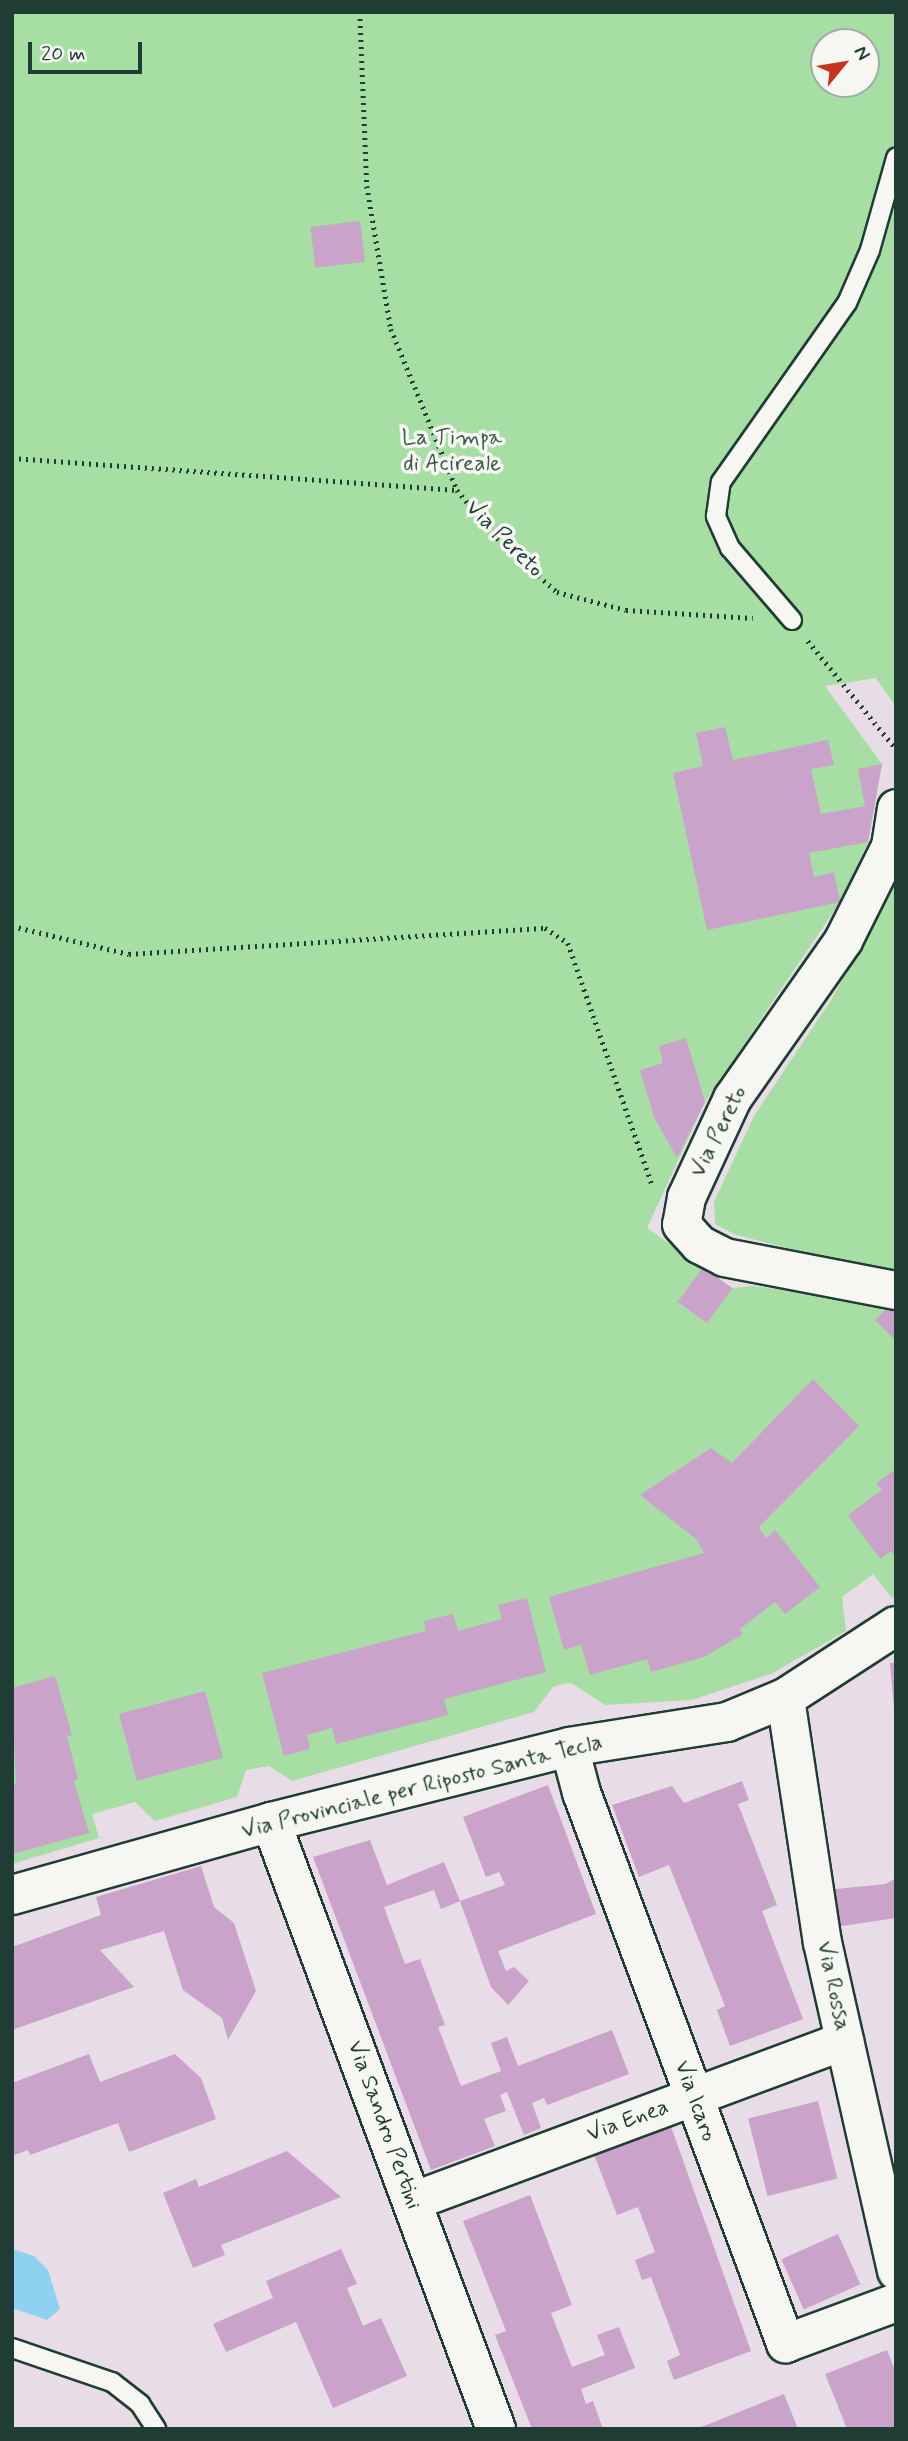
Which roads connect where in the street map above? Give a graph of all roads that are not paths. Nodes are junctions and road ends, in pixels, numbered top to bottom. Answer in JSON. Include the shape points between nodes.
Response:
{"nodes":[{"id":1,"x":896,"y":158,"type":"edge"},
{"id":2,"x":792,"y":620,"type":"road end"},
{"id":3,"x":896,"y":808,"type":"edge"},
{"id":4,"x":896,"y":1290,"type":"edge"},
{"id":5,"x":896,"y":1626,"type":"edge"},
{"id":6,"x":785,"y":1698,"type":"junction"},
{"id":7,"x":569,"y":1746,"type":"junction"},
{"id":8,"x":271,"y":1822,"type":"junction"},
{"id":9,"x":12,"y":1895,"type":"edge"},
{"id":10,"x":844,"y":2040,"type":"junction"},
{"id":11,"x":694,"y":2096,"type":"junction"},
{"id":12,"x":412,"y":2201,"type":"junction"},
{"id":13,"x":896,"y":2271,"type":"edge"},
{"id":14,"x":896,"y":2302,"type":"edge"},
{"id":15,"x":12,"y":2348,"type":"edge"},
{"id":16,"x":156,"y":2429,"type":"edge"},
{"id":17,"x":496,"y":2429,"type":"edge"}],
"edges":[{"from":1,"to":2,"type":"lane","via":[[870,250],[848,303],[722,482],[716,516],[730,548]]},
{"from":3,"to":4,"type":"street","name":"Via Pereto","via":[[890,846],[843,940],[732,1098],[686,1197],[681,1224],[699,1244],[724,1257]]},
{"from":5,"to":6,"type":"street","name":"Via Provinciale per Riposto Santa Tecla"},
{"from":6,"to":7,"type":"street","name":"Via Provinciale per Riposto Santa Tecla","via":[[727,1722]]},
{"from":6,"to":10,"type":"street","name":"Via Rossa","via":[[822,1942]]},
{"from":7,"to":8,"type":"street","name":"Via Provinciale per Riposto Santa Tecla"},
{"from":7,"to":11,"type":"street","name":"Via Icaro","via":[[581,1792]]},
{"from":8,"to":9,"type":"street","name":"Via Provinciale per Riposto Santa Tecla"},
{"from":8,"to":12,"type":"street","name":"Via Sandro Pertini"},
{"from":10,"to":11,"type":"street","name":"Via Enea"},
{"from":10,"to":13,"type":"street","name":"Via Rossa"},
{"from":11,"to":12,"type":"street","name":"Via Enea"},
{"from":11,"to":14,"type":"street","name":"Via Icaro","via":[[785,2343]]},
{"from":12,"to":17,"type":"street","name":"Via Sandro Pertini"},
{"from":15,"to":16,"type":"lane","via":[[112,2382],[140,2404]]}]}
